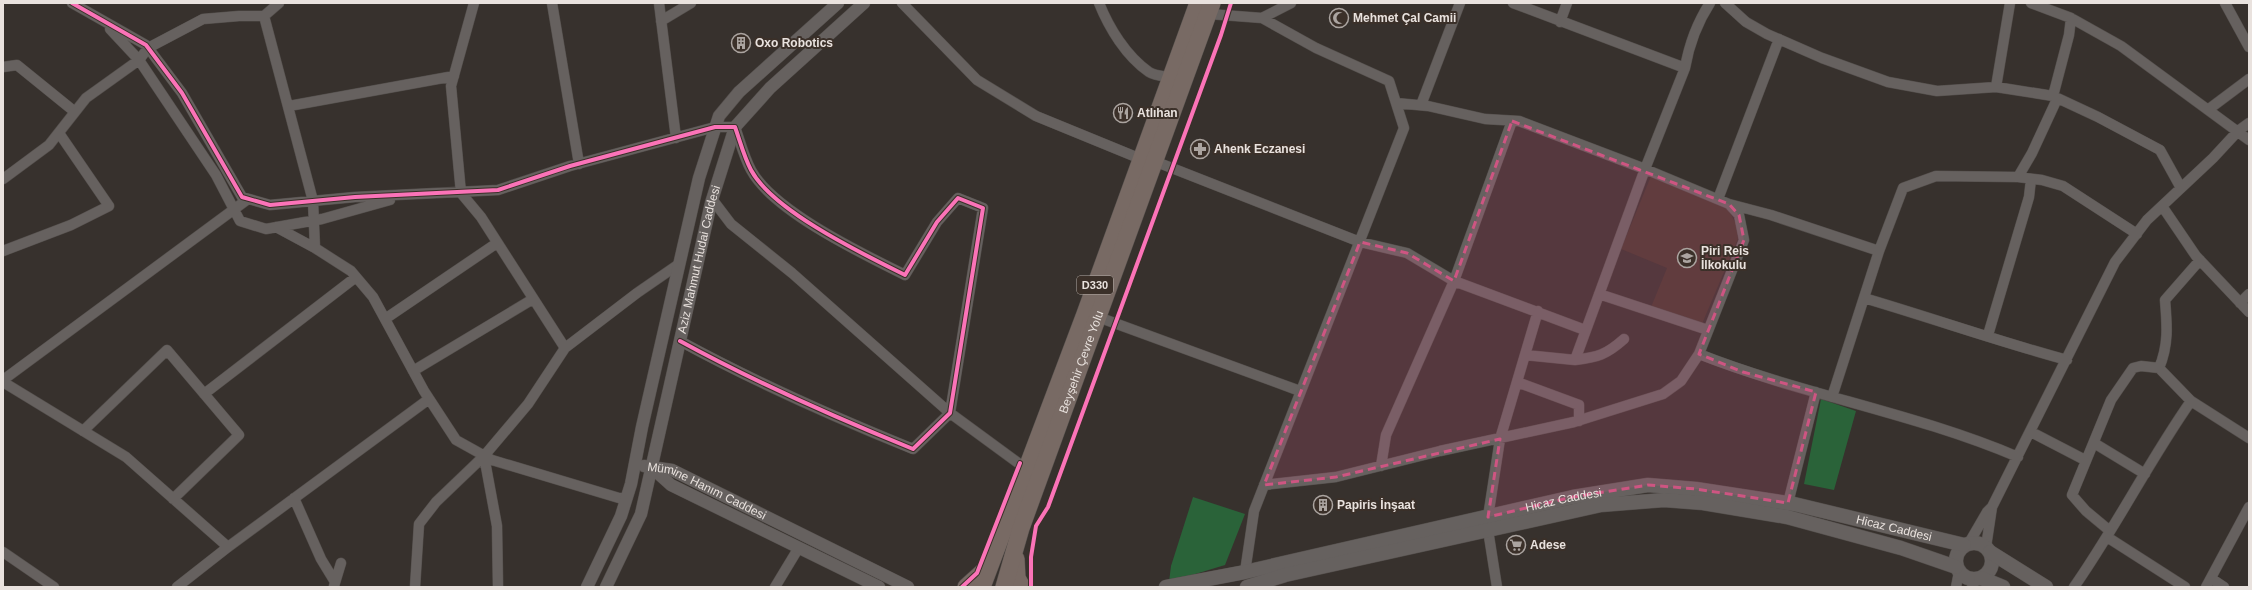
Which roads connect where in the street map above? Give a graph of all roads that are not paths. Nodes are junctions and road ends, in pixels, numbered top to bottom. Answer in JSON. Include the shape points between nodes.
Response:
{"nodes":[{"id":1,"x":72,"y":3,"type":"edge"},
{"id":2,"x":279,"y":3,"type":"edge"},
{"id":3,"x":474,"y":3,"type":"edge"},
{"id":4,"x":552,"y":3,"type":"edge"},
{"id":5,"x":658,"y":3,"type":"edge"},
{"id":6,"x":691,"y":3,"type":"edge"},
{"id":7,"x":838,"y":3,"type":"edge"},
{"id":8,"x":864,"y":3,"type":"edge"},
{"id":9,"x":902,"y":3,"type":"edge"},
{"id":10,"x":1099,"y":3,"type":"edge"},
{"id":11,"x":1291,"y":3,"type":"edge"},
{"id":12,"x":1460,"y":3,"type":"edge"},
{"id":13,"x":1512,"y":3,"type":"edge"},
{"id":14,"x":1567,"y":3,"type":"edge"},
{"id":15,"x":1710,"y":3,"type":"edge"},
{"id":16,"x":1725,"y":3,"type":"edge"},
{"id":17,"x":2010,"y":3,"type":"edge"},
{"id":18,"x":2031,"y":3,"type":"edge"},
{"id":19,"x":2225,"y":3,"type":"edge"},
{"id":20,"x":1206,"y":7,"type":"edge"},
{"id":21,"x":264,"y":16,"type":"junction"},
{"id":22,"x":1262,"y":18,"type":"junction"},
{"id":23,"x":2071,"y":18,"type":"junction"},
{"id":24,"x":103,"y":21,"type":"junction"},
{"id":25,"x":661,"y":21,"type":"junction"},
{"id":26,"x":1560,"y":22,"type":"junction"},
{"id":27,"x":1779,"y":39,"type":"junction"},
{"id":28,"x":2249,"y":47,"type":"edge"},
{"id":29,"x":148,"y":48,"type":"junction"},
{"id":30,"x":139,"y":60,"type":"junction"},
{"id":31,"x":3,"y":67,"type":"edge"},
{"id":32,"x":1685,"y":68,"type":"junction"},
{"id":33,"x":454,"y":76,"type":"junction"},
{"id":34,"x":1170,"y":77,"type":"junction"},
{"id":35,"x":2249,"y":79,"type":"edge"},
{"id":36,"x":1996,"y":87,"type":"junction"},
{"id":37,"x":2055,"y":98,"type":"junction"},
{"id":38,"x":1396,"y":103,"type":"junction"},
{"id":39,"x":1421,"y":105,"type":"junction"},
{"id":40,"x":289,"y":106,"type":"junction"},
{"id":41,"x":2209,"y":109,"type":"junction"},
{"id":42,"x":75,"y":112,"type":"junction"},
{"id":43,"x":1512,"y":121,"type":"junction"},
{"id":44,"x":2249,"y":123,"type":"edge"},
{"id":45,"x":715,"y":127,"type":"junction"},
{"id":46,"x":735,"y":127,"type":"junction"},
{"id":47,"x":2238,"y":131,"type":"junction"},
{"id":48,"x":58,"y":133,"type":"junction"},
{"id":49,"x":676,"y":138,"type":"junction"},
{"id":50,"x":2249,"y":140,"type":"edge"},
{"id":51,"x":1148,"y":160,"type":"junction"},
{"id":52,"x":579,"y":164,"type":"junction"},
{"id":53,"x":1645,"y":169,"type":"junction"},
{"id":54,"x":2018,"y":177,"type":"junction"},
{"id":55,"x":3,"y":179,"type":"edge"},
{"id":56,"x":2031,"y":179,"type":"junction"},
{"id":57,"x":2181,"y":188,"type":"junction"},
{"id":58,"x":461,"y":193,"type":"junction"},
{"id":59,"x":406,"y":195,"type":"junction"},
{"id":60,"x":248,"y":199,"type":"junction"},
{"id":61,"x":712,"y":199,"type":"junction"},
{"id":62,"x":1718,"y":199,"type":"junction"},
{"id":63,"x":313,"y":201,"type":"junction"},
{"id":64,"x":1729,"y":204,"type":"junction"},
{"id":65,"x":2162,"y":206,"type":"junction"},
{"id":66,"x":235,"y":210,"type":"junction"},
{"id":67,"x":314,"y":220,"type":"junction"},
{"id":68,"x":276,"y":228,"type":"junction"},
{"id":69,"x":2137,"y":234,"type":"junction"},
{"id":70,"x":1360,"y":242,"type":"junction"},
{"id":71,"x":497,"y":243,"type":"junction"},
{"id":72,"x":315,"y":248,"type":"junction"},
{"id":73,"x":3,"y":251,"type":"edge"},
{"id":74,"x":1879,"y":251,"type":"junction"},
{"id":75,"x":2200,"y":260,"type":"junction"},
{"id":76,"x":679,"y":264,"type":"junction"},
{"id":77,"x":356,"y":277,"type":"junction"},
{"id":78,"x":1454,"y":281,"type":"junction"},
{"id":79,"x":1599,"y":294,"type":"junction"},
{"id":80,"x":2249,"y":294,"type":"edge"},
{"id":81,"x":1864,"y":298,"type":"junction"},
{"id":82,"x":533,"y":299,"type":"junction"},
{"id":83,"x":2240,"y":303,"type":"junction"},
{"id":84,"x":1538,"y":311,"type":"junction"},
{"id":85,"x":2249,"y":312,"type":"edge"},
{"id":86,"x":1098,"y":317,"type":"junction"},
{"id":87,"x":385,"y":319,"type":"junction"},
{"id":88,"x":1585,"y":330,"type":"junction"},
{"id":89,"x":1708,"y":330,"type":"junction"},
{"id":90,"x":1988,"y":335,"type":"junction"},
{"id":91,"x":1624,"y":339,"type":"dead end"},
{"id":92,"x":680,"y":341,"type":"junction"},
{"id":93,"x":565,"y":348,"type":"junction"},
{"id":94,"x":1699,"y":354,"type":"junction"},
{"id":95,"x":1525,"y":355,"type":"junction"},
{"id":96,"x":1574,"y":360,"type":"junction"},
{"id":97,"x":2067,"y":360,"type":"junction"},
{"id":98,"x":2159,"y":368,"type":"junction"},
{"id":99,"x":413,"y":371,"type":"junction"},
{"id":100,"x":3,"y":381,"type":"edge"},
{"id":101,"x":1517,"y":382,"type":"junction"},
{"id":102,"x":1300,"y":391,"type":"junction"},
{"id":103,"x":1816,"y":392,"type":"junction"},
{"id":104,"x":204,"y":394,"type":"junction"},
{"id":105,"x":1832,"y":397,"type":"junction"},
{"id":106,"x":429,"y":399,"type":"junction"},
{"id":107,"x":2191,"y":401,"type":"junction"},
{"id":108,"x":950,"y":413,"type":"junction"},
{"id":109,"x":1579,"y":421,"type":"junction"},
{"id":110,"x":83,"y":431,"type":"junction"},
{"id":111,"x":2031,"y":432,"type":"junction"},
{"id":112,"x":2249,"y":438,"type":"edge"},
{"id":113,"x":1500,"y":439,"type":"junction"},
{"id":114,"x":2094,"y":443,"type":"junction"},
{"id":115,"x":484,"y":456,"type":"junction"},
{"id":116,"x":2018,"y":457,"type":"junction"},
{"id":117,"x":2086,"y":460,"type":"junction"},
{"id":118,"x":634,"y":465,"type":"junction"},
{"id":119,"x":1381,"y":466,"type":"junction"},
{"id":120,"x":651,"y":467,"type":"junction"},
{"id":121,"x":1025,"y":468,"type":"junction"},
{"id":122,"x":2145,"y":474,"type":"junction"},
{"id":123,"x":1264,"y":485,"type":"junction"},
{"id":124,"x":294,"y":498,"type":"junction"},
{"id":125,"x":627,"y":498,"type":"junction"},
{"id":126,"x":173,"y":499,"type":"junction"},
{"id":127,"x":1788,"y":503,"type":"junction"},
{"id":128,"x":1992,"y":507,"type":"junction"},
{"id":129,"x":2249,"y":508,"type":"edge"},
{"id":130,"x":1488,"y":524,"type":"junction"},
{"id":131,"x":2109,"y":534,"type":"junction"},
{"id":132,"x":1966,"y":544,"type":"junction"},
{"id":133,"x":228,"y":547,"type":"junction"},
{"id":134,"x":798,"y":549,"type":"junction"},
{"id":135,"x":1015,"y":549,"type":"junction"},
{"id":136,"x":1988,"y":550,"type":"junction"},
{"id":137,"x":3,"y":552,"type":"edge"},
{"id":138,"x":341,"y":563,"type":"dead end"},
{"id":139,"x":989,"y":566,"type":"junction"},
{"id":140,"x":1957,"y":570,"type":"junction"},
{"id":141,"x":1245,"y":572,"type":"junction"},
{"id":142,"x":1976,"y":582,"type":"edge"},
{"id":143,"x":2209,"y":583,"type":"edge"},
{"id":144,"x":335,"y":585,"type":"edge"},
{"id":145,"x":54,"y":587,"type":"edge"},
{"id":146,"x":177,"y":587,"type":"edge"},
{"id":147,"x":415,"y":587,"type":"edge"},
{"id":148,"x":498,"y":587,"type":"edge"},
{"id":149,"x":587,"y":587,"type":"edge"},
{"id":150,"x":606,"y":587,"type":"edge"},
{"id":151,"x":775,"y":587,"type":"edge"},
{"id":152,"x":879,"y":587,"type":"edge"},
{"id":153,"x":908,"y":587,"type":"edge"},
{"id":154,"x":966,"y":587,"type":"edge"},
{"id":155,"x":982,"y":587,"type":"edge"},
{"id":156,"x":1004,"y":587,"type":"edge"},
{"id":157,"x":1022,"y":587,"type":"edge"},
{"id":158,"x":1166,"y":587,"type":"edge"},
{"id":159,"x":1246,"y":587,"type":"edge"},
{"id":160,"x":1497,"y":587,"type":"edge"},
{"id":161,"x":1956,"y":587,"type":"edge"},
{"id":162,"x":2003,"y":587,"type":"edge"},
{"id":163,"x":2046,"y":587,"type":"edge"},
{"id":164,"x":2074,"y":587,"type":"edge"},
{"id":165,"x":2185,"y":587,"type":"edge"},
{"id":166,"x":2224,"y":587,"type":"edge"}],
"edges":[{"from":1,"to":24,"type":"street"},
{"from":2,"to":21,"type":"street"},
{"from":3,"to":33,"type":"street"},
{"from":4,"to":52,"type":"street"},
{"from":5,"to":25,"type":"street"},
{"from":6,"to":25,"type":"street"},
{"from":7,"to":45,"type":"street","name":"Aziz Mahmut Hudai Caddesi","via":[[739,92],[719,116]]},
{"from":8,"to":46,"type":"street","name":"Aziz Mahmut Hudai Caddesi","via":[[770,88]]},
{"from":9,"to":51,"type":"street","via":[[977,80],[1036,116]]},
{"from":10,"to":34,"type":"street","via":[[1106,20],[1130,55],[1150,73]]},
{"from":11,"to":22,"type":"street"},
{"from":12,"to":39,"type":"street"},
{"from":13,"to":26,"type":"street"},
{"from":14,"to":26,"type":"street"},
{"from":15,"to":32,"type":"street","via":[[1701,17],[1687,52]]},
{"from":16,"to":27,"type":"street","via":[[1746,22]]},
{"from":17,"to":36,"type":"street"},
{"from":18,"to":23,"type":"street"},
{"from":19,"to":28,"type":"street"},
{"from":20,"to":22,"type":"street"},
{"from":20,"to":34,"type":"highway","name":"Beyşehir Çevre Yolu","number":"D330","via":[[1192,25]]},
{"from":20,"to":51,"type":"highway","name":"Beyşehir Çevre Yolu","number":"D330"},
{"from":21,"to":29,"type":"street","via":[[203,19]]},
{"from":21,"to":40,"type":"street"},
{"from":22,"to":38,"type":"street","via":[[1316,48],[1389,81]]},
{"from":23,"to":37,"type":"street"},
{"from":23,"to":41,"type":"street","via":[[2121,46]]},
{"from":24,"to":29,"type":"street"},
{"from":24,"to":30,"type":"street"},
{"from":25,"to":49,"type":"street"},
{"from":26,"to":32,"type":"street"},
{"from":27,"to":36,"type":"street","via":[[1888,82],[1937,92]]},
{"from":27,"to":62,"type":"street"},
{"from":29,"to":30,"type":"street"},
{"from":29,"to":60,"type":"street","via":[[182,93],[242,197]]},
{"from":30,"to":42,"type":"street","via":[[86,98]]},
{"from":30,"to":66,"type":"street","via":[[216,175]]},
{"from":31,"to":42,"type":"street","via":[[16,65]]},
{"from":32,"to":53,"type":"street"},
{"from":33,"to":40,"type":"street"},
{"from":33,"to":58,"type":"street","via":[[451,86]]},
{"from":34,"to":51,"type":"highway","name":"Beyşehir Çevre Yolu","number":"D330"},
{"from":35,"to":41,"type":"street"},
{"from":36,"to":37,"type":"street"},
{"from":37,"to":54,"type":"street","via":[[2032,153]]},
{"from":37,"to":57,"type":"street","via":[[2160,150]]},
{"from":38,"to":39,"type":"street"},
{"from":38,"to":70,"type":"street","via":[[1404,128]]},
{"from":39,"to":43,"type":"street","via":[[1485,119]]},
{"from":40,"to":63,"type":"street"},
{"from":41,"to":47,"type":"street"},
{"from":42,"to":48,"type":"street"},
{"from":43,"to":53,"type":"street"},
{"from":43,"to":78,"type":"street"},
{"from":44,"to":47,"type":"street"},
{"from":45,"to":46,"type":"street"},
{"from":45,"to":49,"type":"street"},
{"from":45,"to":76,"type":"street","name":"Aziz Mahmut Hudai Caddesi","via":[[699,178]]},
{"from":46,"to":61,"type":"street","name":"Aziz Mahmut Hudai Caddesi"},
{"from":46,"to":108,"type":"street","via":[[751,171],[778,201],[846,245],[905,275],[937,222],[958,198],[983,208]]},
{"from":47,"to":50,"type":"street"},
{"from":47,"to":57,"type":"street"},
{"from":48,"to":55,"type":"street","via":[[49,145]]},
{"from":48,"to":73,"type":"street","via":[[109,206],[71,225]]},
{"from":49,"to":52,"type":"street"},
{"from":51,"to":70,"type":"street"},
{"from":51,"to":86,"type":"highway","name":"Beyşehir Çevre Yolu","number":"D330"},
{"from":51,"to":121,"type":"highway","name":"Beyşehir Çevre Yolu","number":"D330"},
{"from":52,"to":58,"type":"street","via":[[498,190]]},
{"from":53,"to":62,"type":"street"},
{"from":53,"to":79,"type":"street"},
{"from":54,"to":56,"type":"street"},
{"from":54,"to":74,"type":"street","via":[[1936,176],[1903,188]]},
{"from":56,"to":69,"type":"street","via":[[2063,186]]},
{"from":56,"to":90,"type":"street","via":[[2029,197]]},
{"from":57,"to":65,"type":"street"},
{"from":58,"to":59,"type":"street"},
{"from":58,"to":71,"type":"street","via":[[481,217]]},
{"from":59,"to":63,"type":"street"},
{"from":59,"to":67,"type":"street"},
{"from":60,"to":63,"type":"street","via":[[270,205]]},
{"from":60,"to":66,"type":"street"},
{"from":61,"to":92,"type":"street","name":"Aziz Mahmut Hudai Caddesi"},
{"from":61,"to":108,"type":"street","via":[[731,224],[792,273]]},
{"from":62,"to":64,"type":"street"},
{"from":63,"to":67,"type":"street"},
{"from":64,"to":74,"type":"street","via":[[1771,215]]},
{"from":64,"to":89,"type":"street","via":[[1739,215],[1744,240]]},
{"from":65,"to":69,"type":"street"},
{"from":65,"to":75,"type":"street"},
{"from":66,"to":68,"type":"street","via":[[240,221],[266,229]]},
{"from":66,"to":100,"type":"street"},
{"from":67,"to":68,"type":"street"},
{"from":67,"to":72,"type":"street"},
{"from":68,"to":72,"type":"street"},
{"from":69,"to":97,"type":"street","via":[[2115,262]]},
{"from":70,"to":78,"type":"street","via":[[1407,252]]},
{"from":70,"to":102,"type":"street"},
{"from":71,"to":82,"type":"street"},
{"from":71,"to":87,"type":"street"},
{"from":72,"to":77,"type":"street","via":[[351,271]]},
{"from":74,"to":81,"type":"street"},
{"from":75,"to":83,"type":"street"},
{"from":75,"to":98,"type":"street","via":[[2165,300],[2166,353]]},
{"from":76,"to":93,"type":"street"},
{"from":76,"to":118,"type":"street","name":"Aziz Mahmut Hudai Caddesi"},
{"from":77,"to":87,"type":"street","via":[[373,297]]},
{"from":77,"to":104,"type":"street"},
{"from":78,"to":84,"type":"street"},
{"from":78,"to":119,"type":"street","via":[[1386,435]]},
{"from":79,"to":88,"type":"street"},
{"from":79,"to":89,"type":"street"},
{"from":80,"to":83,"type":"street"},
{"from":81,"to":90,"type":"street"},
{"from":81,"to":105,"type":"street"},
{"from":82,"to":93,"type":"street"},
{"from":82,"to":99,"type":"street"},
{"from":83,"to":85,"type":"street"},
{"from":84,"to":88,"type":"street"},
{"from":84,"to":95,"type":"street"},
{"from":86,"to":102,"type":"street"},
{"from":86,"to":135,"type":"highway","name":"Beyşehir Çevre Yolu","number":"D330"},
{"from":87,"to":99,"type":"street"},
{"from":88,"to":96,"type":"street"},
{"from":89,"to":94,"type":"street"},
{"from":90,"to":97,"type":"street"},
{"from":91,"to":96,"type":"street","via":[[1609,352]]},
{"from":92,"to":108,"type":"street","via":[[820,409],[913,449]]},
{"from":92,"to":120,"type":"street","name":"Aziz Mahmut Hudai Caddesi"},
{"from":93,"to":115,"type":"street","via":[[528,404]]},
{"from":94,"to":103,"type":"street","via":[[1744,372]]},
{"from":94,"to":109,"type":"street","via":[[1681,381],[1663,394]]},
{"from":95,"to":96,"type":"street"},
{"from":95,"to":101,"type":"street"},
{"from":97,"to":111,"type":"street"},
{"from":98,"to":107,"type":"street"},
{"from":98,"to":114,"type":"street","via":[[2133,368],[2111,400]]},
{"from":99,"to":106,"type":"street"},
{"from":100,"to":110,"type":"street"},
{"from":101,"to":109,"type":"street","via":[[1580,405]]},
{"from":101,"to":113,"type":"street"},
{"from":102,"to":123,"type":"street"},
{"from":103,"to":105,"type":"street"},
{"from":103,"to":127,"type":"street"},
{"from":104,"to":110,"type":"street","via":[[167,350]]},
{"from":104,"to":126,"type":"street","via":[[239,435]]},
{"from":105,"to":116,"type":"street","via":[[1976,439]]},
{"from":106,"to":115,"type":"street","via":[[456,440]]},
{"from":106,"to":124,"type":"street"},
{"from":107,"to":112,"type":"street"},
{"from":107,"to":122,"type":"street"},
{"from":108,"to":121,"type":"street"},
{"from":109,"to":113,"type":"street"},
{"from":110,"to":126,"type":"street","via":[[126,458]]},
{"from":111,"to":116,"type":"street"},
{"from":111,"to":117,"type":"street"},
{"from":113,"to":119,"type":"street"},
{"from":113,"to":130,"type":"street"},
{"from":114,"to":117,"type":"street"},
{"from":114,"to":122,"type":"street"},
{"from":115,"to":125,"type":"street","via":[[563,482]]},
{"from":115,"to":147,"type":"street","via":[[436,502],[419,524]]},
{"from":115,"to":148,"type":"street","via":[[497,526]]},
{"from":116,"to":128,"type":"street"},
{"from":117,"to":131,"type":"street","via":[[2072,495]]},
{"from":118,"to":120,"type":"street"},
{"from":118,"to":125,"type":"street","name":"Aziz Mahmut Hudai Caddesi"},
{"from":119,"to":123,"type":"street","via":[[1336,477]]},
{"from":120,"to":134,"type":"street","name":"Mümine Hanım Caddesi","via":[[671,485]]},
{"from":120,"to":150,"type":"street","name":"Aziz Mahmut Hudai Caddesi","via":[[641,514]]},
{"from":120,"to":153,"type":"street","name":"Mümine Hanım Caddesi","via":[[672,470]]},
{"from":121,"to":139,"type":"highway","name":"Beyşehir Çevre Yolu","number":"D330"},
{"from":122,"to":131,"type":"street"},
{"from":123,"to":141,"type":"street","via":[[1254,511]]},
{"from":124,"to":133,"type":"street"},
{"from":124,"to":144,"type":"street"},
{"from":125,"to":149,"type":"street","name":"Aziz Mahmut Hudai Caddesi"},
{"from":126,"to":133,"type":"street"},
{"from":127,"to":130,"type":"main road","name":"Hicaz Caddesi","via":[[1696,489],[1648,485],[1573,497]]},
{"from":127,"to":132,"type":"main road","name":"Hicaz Caddesi"},
{"from":128,"to":132,"type":"street"},
{"from":128,"to":136,"type":"street"},
{"from":129,"to":143,"type":"street"},
{"from":130,"to":140,"type":"main road","name":"Hicaz Caddesi","via":[[1601,506],[1664,500],[1702,503],[1787,517],[1901,548]]},
{"from":130,"to":141,"type":"main road","name":"Hicaz Caddesi"},
{"from":130,"to":159,"type":"main road","name":"Hicaz Caddesi"},
{"from":130,"to":160,"type":"street"},
{"from":131,"to":164,"type":"street"},
{"from":131,"to":165,"type":"street"},
{"from":132,"to":136,"type":"main road","via":[[1981,544]]},
{"from":132,"to":140,"type":"main road","via":[[1956,555]]},
{"from":133,"to":146,"type":"street"},
{"from":134,"to":151,"type":"street"},
{"from":134,"to":152,"type":"street","name":"Mümine Hanım Caddesi"},
{"from":135,"to":156,"type":"highway","name":"Beyşehir Çevre Yolu","number":"D330"},
{"from":135,"to":157,"type":"highway","via":[[1017,578]]},
{"from":136,"to":142,"type":"main road","via":[[1992,564],[1990,570]]},
{"from":136,"to":163,"type":"main road"},
{"from":137,"to":145,"type":"street"},
{"from":138,"to":144,"type":"street"},
{"from":139,"to":154,"type":"highway"},
{"from":139,"to":155,"type":"highway","number":"D330"},
{"from":140,"to":142,"type":"main road","via":[[1963,577]]},
{"from":140,"to":161,"type":"street"},
{"from":141,"to":158,"type":"main road","name":"Hicaz Caddesi"},
{"from":142,"to":162,"type":"main road"},
{"from":143,"to":166,"type":"street"}]}
